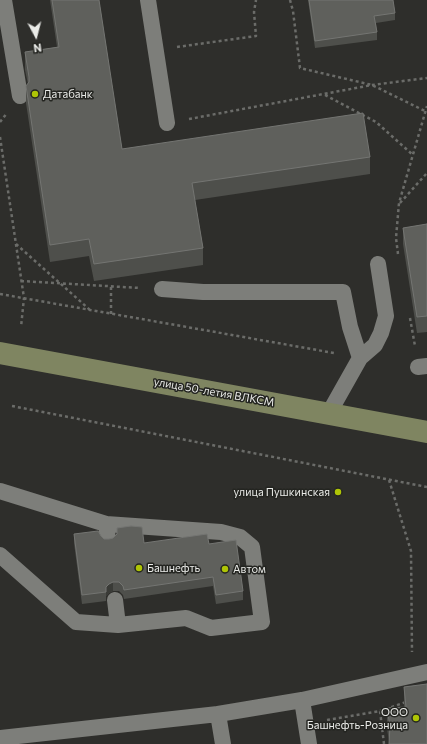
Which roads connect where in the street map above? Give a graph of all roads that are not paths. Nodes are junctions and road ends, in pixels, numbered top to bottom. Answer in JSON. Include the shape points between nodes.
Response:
{"nodes":[{"id":1,"x":4,"y":0,"type":"edge"},
{"id":2,"x":148,"y":0,"type":"edge"},
{"id":3,"x":20,"y":96,"type":"dead end"},
{"id":4,"x":167,"y":123,"type":"road end"},
{"id":5,"x":378,"y":264,"type":"dead end"},
{"id":6,"x":162,"y":290,"type":"road end"},
{"id":7,"x":0,"y":353,"type":"edge"},
{"id":8,"x":360,"y":358,"type":"junction"},
{"id":9,"x":329,"y":413,"type":"junction"},
{"id":10,"x":427,"y":432,"type":"edge"},
{"id":11,"x":0,"y":491,"type":"edge"},
{"id":12,"x":0,"y":555,"type":"edge"},
{"id":13,"x":115,"y":600,"type":"dead end"},
{"id":14,"x":118,"y":625,"type":"junction"},
{"id":15,"x":420,"y":674,"type":"edge"},
{"id":16,"x":302,"y":700,"type":"junction"},
{"id":17,"x":218,"y":714,"type":"junction"},
{"id":18,"x":0,"y":738,"type":"edge"},
{"id":19,"x":223,"y":744,"type":"edge"},
{"id":20,"x":309,"y":744,"type":"edge"}],
"edges":[{"from":1,"to":3,"type":"lane"},
{"from":2,"to":4,"type":"lane"},
{"from":5,"to":8,"type":"lane","via":[[386,316],[375,345]]},
{"from":6,"to":8,"type":"lane","via":[[343,292]]},
{"from":7,"to":9,"type":"main road","name":"улица 50-летия ВЛКСМ"},
{"from":8,"to":9,"type":"lane"},
{"from":9,"to":10,"type":"main road","name":"улица 50-летия ВЛКСМ"},
{"from":11,"to":14,"type":"lane","via":[[107,531],[222,532],[240,537],[252,548],[262,622],[211,628],[186,618]]},
{"from":12,"to":14,"type":"lane","via":[[76,622]]},
{"from":13,"to":14,"type":"lane"},
{"from":15,"to":16,"type":"lane"},
{"from":16,"to":17,"type":"lane"},
{"from":16,"to":20,"type":"lane"},
{"from":17,"to":18,"type":"lane"},
{"from":17,"to":19,"type":"lane"}]}
